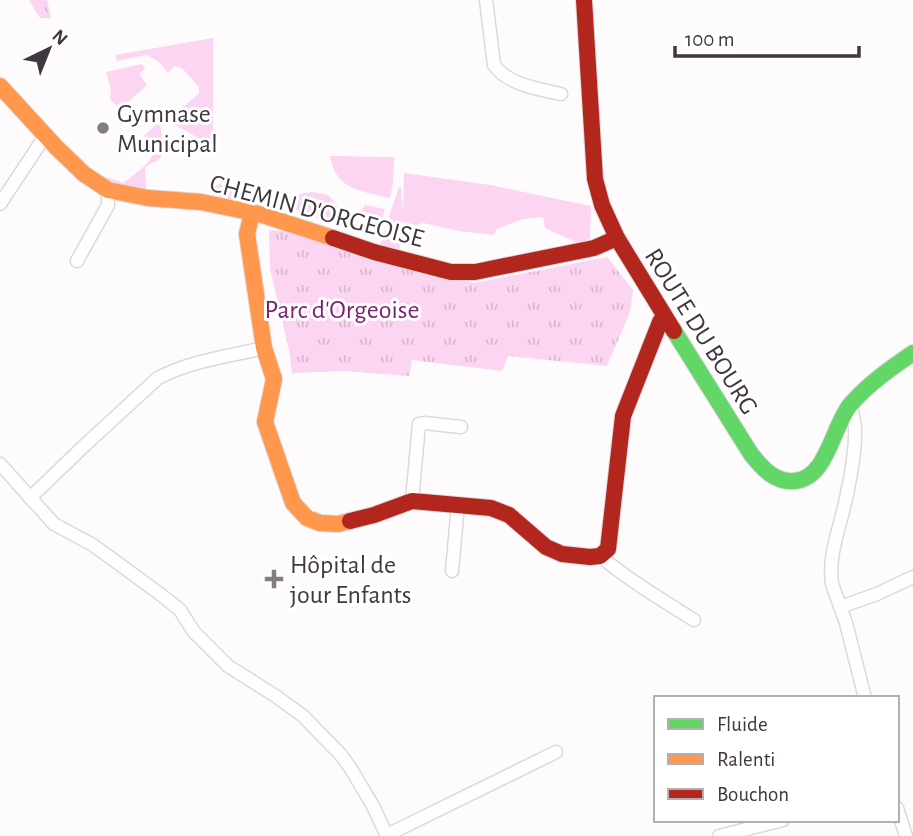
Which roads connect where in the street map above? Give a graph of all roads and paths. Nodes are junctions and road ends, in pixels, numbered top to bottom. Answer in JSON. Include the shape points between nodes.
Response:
{"nodes":[{"id":1,"x":486,"y":0,"type":"edge"},
{"id":2,"x":584,"y":0,"type":"edge"},
{"id":3,"x":1,"y":90,"type":"edge"},
{"id":4,"x":561,"y":94,"type":"dead end"},
{"id":5,"x":46,"y":136,"type":"junction"},
{"id":6,"x":108,"y":190,"type":"junction"},
{"id":7,"x":0,"y":204,"type":"edge"},
{"id":8,"x":252,"y":213,"type":"junction"},
{"id":9,"x":617,"y":238,"type":"junction"},
{"id":10,"x":77,"y":261,"type":"dead end"},
{"id":11,"x":664,"y":316,"type":"junction"},
{"id":12,"x":264,"y":348,"type":"junction"},
{"id":13,"x":913,"y":353,"type":"edge"},
{"id":14,"x":851,"y":405,"type":"junction"},
{"id":15,"x":461,"y":427,"type":"dead end"},
{"id":16,"x":0,"y":464,"type":"edge"},
{"id":17,"x":30,"y":498,"type":"junction"},
{"id":18,"x":412,"y":501,"type":"junction"},
{"id":19,"x":458,"y":505,"type":"junction"},
{"id":20,"x":600,"y":556,"type":"junction"},
{"id":21,"x":452,"y":571,"type":"dead end"},
{"id":22,"x":913,"y":577,"type":"edge"},
{"id":23,"x":841,"y":607,"type":"junction"},
{"id":24,"x":694,"y":620,"type":"dead end"},
{"id":25,"x":864,"y":696,"type":"edge"},
{"id":26,"x":556,"y":752,"type":"dead end"},
{"id":27,"x":899,"y":815,"type":"edge"},
{"id":28,"x":777,"y":822,"type":"edge"},
{"id":29,"x":739,"y":834,"type":"edge"},
{"id":30,"x":387,"y":836,"type":"edge"},
{"id":31,"x":719,"y":836,"type":"edge"},
{"id":32,"x":905,"y":836,"type":"edge"}],
"edges":[{"from":1,"to":4,"type":"street","via":[[494,65],[499,72],[524,85]]},
{"from":2,"to":9,"type":"street","name":"ROUTE DU BOURG","via":[[595,178]]},
{"from":3,"to":5,"type":"street","name":"CHEMIN D'ORGEOISE"},
{"from":5,"to":6,"type":"street","name":"CHEMIN D'ORGEOISE"},
{"from":5,"to":7,"type":"street"},
{"from":6,"to":8,"type":"street","name":"CHEMIN D'ORGEOISE"},
{"from":6,"to":10,"type":"street","via":[[108,205]]},
{"from":8,"to":9,"type":"street","name":"CHEMIN D'ORGEOISE","via":[[451,272],[497,268],[594,248]]},
{"from":8,"to":12,"type":"street","via":[[247,234]]},
{"from":9,"to":11,"type":"street","name":"ROUTE DU BOURG"},
{"from":11,"to":14,"type":"street","name":"ROUTE DU BOURG","via":[[751,456],[773,477],[795,482],[814,473]]},
{"from":11,"to":20,"type":"street","via":[[623,416],[608,548]]},
{"from":12,"to":17,"type":"street","via":[[172,370],[158,378]]},
{"from":12,"to":18,"type":"street","via":[[274,379],[265,422],[293,503],[307,518],[338,524]]},
{"from":13,"to":14,"type":"street","name":"ROUTE DU BOURG"},
{"from":14,"to":23,"type":"street","via":[[854,448],[830,572]]},
{"from":15,"to":18,"type":"street","via":[[419,424]]},
{"from":16,"to":17,"type":"street"},
{"from":17,"to":30,"type":"street","via":[[54,524],[101,550],[180,610],[194,632],[228,666],[303,716],[351,769]]},
{"from":18,"to":19,"type":"street"},
{"from":19,"to":20,"type":"street","via":[[509,515],[546,547],[562,554]]},
{"from":19,"to":21,"type":"street"},
{"from":20,"to":24,"type":"street"},
{"from":22,"to":23,"type":"street"},
{"from":23,"to":25,"type":"street"},
{"from":26,"to":30,"type":"street"},
{"from":27,"to":32,"type":"street"},
{"from":28,"to":29,"type":"street"},
{"from":29,"to":31,"type":"street"}]}
